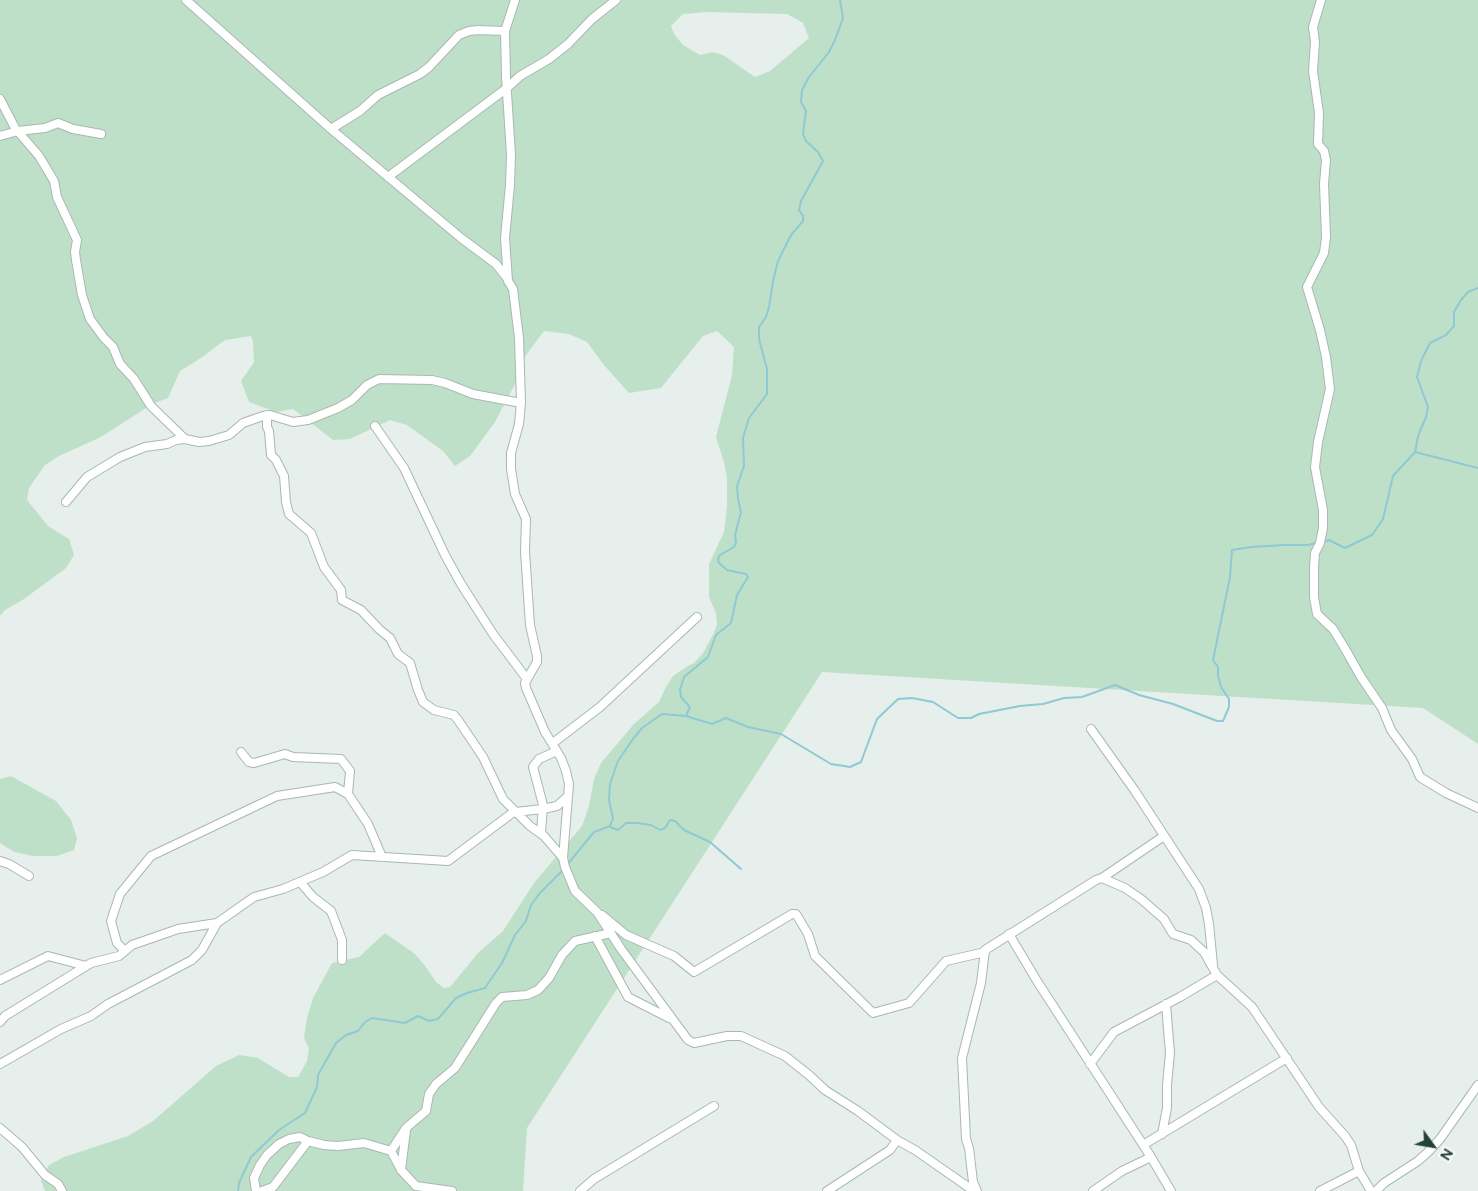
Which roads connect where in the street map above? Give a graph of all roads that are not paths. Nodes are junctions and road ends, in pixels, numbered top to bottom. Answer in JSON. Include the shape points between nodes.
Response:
{"nodes":[{"id":1,"x":186,"y":0,"type":"edge"},
{"id":2,"x":515,"y":0,"type":"edge"},
{"id":3,"x":616,"y":0,"type":"edge"},
{"id":4,"x":1321,"y":0,"type":"edge"},
{"id":5,"x":506,"y":31,"type":"junction"},
{"id":6,"x":507,"y":88,"type":"junction"},
{"id":7,"x":0,"y":100,"type":"edge"},
{"id":8,"x":331,"y":129,"type":"junction"},
{"id":9,"x":18,"y":131,"type":"junction"},
{"id":10,"x":101,"y":134,"type":"dead end"},
{"id":11,"x":0,"y":136,"type":"edge"},
{"id":12,"x":388,"y":177,"type":"junction"},
{"id":13,"x":508,"y":281,"type":"junction"},
{"id":14,"x":521,"y":403,"type":"junction"},
{"id":15,"x":267,"y":415,"type":"junction"},
{"id":16,"x":375,"y":426,"type":"dead end"},
{"id":17,"x":185,"y":439,"type":"junction"},
{"id":18,"x":66,"y":502,"type":"dead end"},
{"id":19,"x":697,"y":617,"type":"dead end"},
{"id":20,"x":527,"y":679,"type":"junction"},
{"id":21,"x":1092,"y":730,"type":"dead end"},
{"id":22,"x":553,"y":743,"type":"junction"},
{"id":23,"x":557,"y":751,"type":"junction"},
{"id":24,"x":241,"y":752,"type":"dead end"},
{"id":25,"x":348,"y":794,"type":"junction"},
{"id":26,"x":569,"y":794,"type":"junction"},
{"id":27,"x":1478,"y":808,"type":"edge"},
{"id":28,"x":543,"y":809,"type":"junction"},
{"id":29,"x":515,"y":812,"type":"junction"},
{"id":30,"x":541,"y":833,"type":"junction"},
{"id":31,"x":1164,"y":836,"type":"junction"},
{"id":32,"x":382,"y":858,"type":"junction"},
{"id":33,"x":562,"y":858,"type":"junction"},
{"id":34,"x":0,"y":861,"type":"edge"},
{"id":35,"x":29,"y":876,"type":"dead end"},
{"id":36,"x":1102,"y":878,"type":"junction"},
{"id":37,"x":300,"y":882,"type":"junction"},
{"id":38,"x":597,"y":912,"type":"junction"},
{"id":39,"x":217,"y":923,"type":"junction"},
{"id":40,"x":611,"y":933,"type":"junction"},
{"id":41,"x":1009,"y":934,"type":"junction"},
{"id":42,"x":595,"y":936,"type":"junction"},
{"id":43,"x":125,"y":951,"type":"junction"},
{"id":44,"x":985,"y":952,"type":"junction"},
{"id":45,"x":342,"y":960,"type":"dead end"},
{"id":46,"x":86,"y":966,"type":"junction"},
{"id":47,"x":1216,"y":972,"type":"junction"},
{"id":48,"x":0,"y":980,"type":"edge"},
{"id":49,"x":1166,"y":1004,"type":"junction"},
{"id":50,"x":672,"y":1020,"type":"junction"},
{"id":51,"x":0,"y":1022,"type":"edge"},
{"id":52,"x":1287,"y":1058,"type":"junction"},
{"id":53,"x":0,"y":1064,"type":"edge"},
{"id":54,"x":1090,"y":1064,"type":"junction"},
{"id":55,"x":1478,"y":1085,"type":"edge"},
{"id":56,"x":714,"y":1106,"type":"dead end"},
{"id":57,"x":0,"y":1128,"type":"edge"},
{"id":58,"x":406,"y":1128,"type":"junction"},
{"id":59,"x":1162,"y":1134,"type":"junction"},
{"id":60,"x":897,"y":1140,"type":"junction"},
{"id":61,"x":308,"y":1141,"type":"junction"},
{"id":62,"x":1143,"y":1145,"type":"junction"},
{"id":63,"x":391,"y":1151,"type":"junction"},
{"id":64,"x":1151,"y":1157,"type":"junction"},
{"id":65,"x":401,"y":1170,"type":"junction"},
{"id":66,"x":1359,"y":1171,"type":"junction"},
{"id":67,"x":437,"y":1190,"type":"edge"},
{"id":68,"x":62,"y":1191,"type":"edge"},
{"id":69,"x":256,"y":1191,"type":"edge"},
{"id":70,"x":262,"y":1191,"type":"edge"},
{"id":71,"x":452,"y":1191,"type":"edge"},
{"id":72,"x":580,"y":1191,"type":"edge"},
{"id":73,"x":827,"y":1191,"type":"edge"},
{"id":74,"x":975,"y":1191,"type":"edge"},
{"id":75,"x":1093,"y":1191,"type":"edge"},
{"id":76,"x":1171,"y":1191,"type":"edge"},
{"id":77,"x":1320,"y":1191,"type":"edge"},
{"id":78,"x":1371,"y":1191,"type":"edge"},
{"id":79,"x":1376,"y":1191,"type":"edge"}],
"edges":[{"from":1,"to":8,"type":"street"},
{"from":2,"to":5,"type":"street"},
{"from":3,"to":6,"type":"street","via":[[568,44]]},
{"from":4,"to":27,"type":"street","via":[[1313,27],[1313,70],[1319,113],[1318,144],[1326,160],[1326,238],[1324,253],[1307,287],[1322,339],[1330,388],[1315,467],[1323,510],[1323,528],[1314,567],[1317,614],[1337,635],[1420,776]]},
{"from":5,"to":6,"type":"street"},
{"from":5,"to":8,"type":"street","via":[[478,30],[459,35],[420,74],[378,95]]},
{"from":6,"to":12,"type":"street"},
{"from":6,"to":13,"type":"street","via":[[511,155],[505,238]]},
{"from":7,"to":9,"type":"street"},
{"from":8,"to":12,"type":"street"},
{"from":9,"to":10,"type":"street","via":[[58,123]]},
{"from":9,"to":11,"type":"street"},
{"from":9,"to":17,"type":"street","via":[[54,180],[57,196],[77,240],[76,260],[90,319],[113,347],[120,364],[151,406]]},
{"from":12,"to":13,"type":"street","via":[[496,264]]},
{"from":13,"to":14,"type":"street","via":[[517,319]]},
{"from":14,"to":15,"type":"street","via":[[473,394],[445,382],[384,379],[367,385],[338,408],[308,420],[292,422]]},
{"from":14,"to":20,"type":"street","via":[[510,458],[514,494],[526,519],[530,625],[538,656],[538,662]]},
{"from":15,"to":17,"type":"street","via":[[243,423],[229,435],[209,441]]},
{"from":15,"to":29,"type":"street","via":[[271,455],[284,476],[289,514],[311,533],[324,567],[341,590],[342,600],[361,610],[390,638],[398,654],[410,663],[423,702],[434,710],[454,715],[490,771],[499,793]]},
{"from":16,"to":20,"type":"street","via":[[404,468],[461,584]]},
{"from":17,"to":18,"type":"street","via":[[145,447],[120,457],[87,477]]},
{"from":19,"to":22,"type":"street","via":[[600,707]]},
{"from":20,"to":22,"type":"street","via":[[527,692]]},
{"from":21,"to":31,"type":"street"},
{"from":22,"to":23,"type":"street"},
{"from":23,"to":26,"type":"street","via":[[566,771]]},
{"from":23,"to":28,"type":"street","via":[[539,759],[533,767]]},
{"from":24,"to":25,"type":"street","via":[[254,763],[285,754],[341,759],[350,771]]},
{"from":25,"to":32,"type":"street","via":[[368,824]]},
{"from":25,"to":43,"type":"street","via":[[335,787],[278,796],[151,856],[120,894],[111,921],[117,943]]},
{"from":26,"to":28,"type":"street","via":[[560,805]]},
{"from":26,"to":33,"type":"street"},
{"from":28,"to":29,"type":"street"},
{"from":28,"to":30,"type":"street"},
{"from":29,"to":30,"type":"street"},
{"from":29,"to":32,"type":"street","via":[[448,861]]},
{"from":30,"to":33,"type":"street"},
{"from":31,"to":36,"type":"street"},
{"from":31,"to":47,"type":"street","via":[[1203,899]]},
{"from":32,"to":37,"type":"street","via":[[352,855]]},
{"from":33,"to":38,"type":"street","via":[[575,891]]},
{"from":34,"to":35,"type":"street"},
{"from":36,"to":41,"type":"street"},
{"from":36,"to":47,"type":"street","via":[[1141,899],[1164,919],[1173,934],[1191,940],[1204,952]]},
{"from":37,"to":39,"type":"street","via":[[254,897]]},
{"from":37,"to":45,"type":"street","via":[[331,911],[342,940]]},
{"from":38,"to":40,"type":"street"},
{"from":38,"to":44,"type":"street","via":[[626,935],[674,956],[694,972],[796,914],[808,934],[815,956],[873,1013],[908,1003],[946,961]]},
{"from":39,"to":43,"type":"street","via":[[178,929],[132,945]]},
{"from":39,"to":53,"type":"street","via":[[202,950],[192,960]]},
{"from":40,"to":42,"type":"street"},
{"from":40,"to":50,"type":"street"},
{"from":41,"to":44,"type":"street"},
{"from":41,"to":54,"type":"street"},
{"from":42,"to":50,"type":"street","via":[[628,997]]},
{"from":42,"to":58,"type":"street","via":[[575,941],[569,946],[538,990],[527,995],[502,997],[496,1003],[455,1068],[429,1094],[426,1111]]},
{"from":43,"to":46,"type":"street","via":[[119,956]]},
{"from":44,"to":74,"type":"street","via":[[981,983],[962,1058],[966,1139]]},
{"from":46,"to":48,"type":"street","via":[[48,956]]},
{"from":46,"to":51,"type":"street"},
{"from":47,"to":49,"type":"street"},
{"from":47,"to":52,"type":"street","via":[[1252,1007]]},
{"from":49,"to":54,"type":"street","via":[[1114,1032]]},
{"from":49,"to":59,"type":"street","via":[[1170,1053]]},
{"from":50,"to":60,"type":"street","via":[[694,1043],[741,1036],[785,1056],[825,1090]]},
{"from":52,"to":59,"type":"street"},
{"from":52,"to":66,"type":"street","via":[[1323,1112],[1352,1145]]},
{"from":54,"to":62,"type":"street"},
{"from":55,"to":79,"type":"street","via":[[1428,1152]]},
{"from":56,"to":72,"type":"street","via":[[594,1179]]},
{"from":57,"to":68,"type":"street"},
{"from":58,"to":63,"type":"street"},
{"from":58,"to":65,"type":"street"},
{"from":59,"to":62,"type":"street"},
{"from":60,"to":73,"type":"street","via":[[890,1150]]},
{"from":60,"to":74,"type":"street"},
{"from":61,"to":63,"type":"street","via":[[338,1146],[364,1143]]},
{"from":61,"to":69,"type":"street","via":[[300,1136],[289,1139],[267,1155],[254,1178]]},
{"from":61,"to":70,"type":"street","via":[[273,1187]]},
{"from":62,"to":64,"type":"street"},
{"from":63,"to":65,"type":"street"},
{"from":64,"to":75,"type":"street","via":[[1122,1171]]},
{"from":64,"to":76,"type":"street"},
{"from":65,"to":67,"type":"street","via":[[416,1186]]},
{"from":66,"to":77,"type":"street"},
{"from":66,"to":78,"type":"street"},
{"from":67,"to":71,"type":"street"}]}
